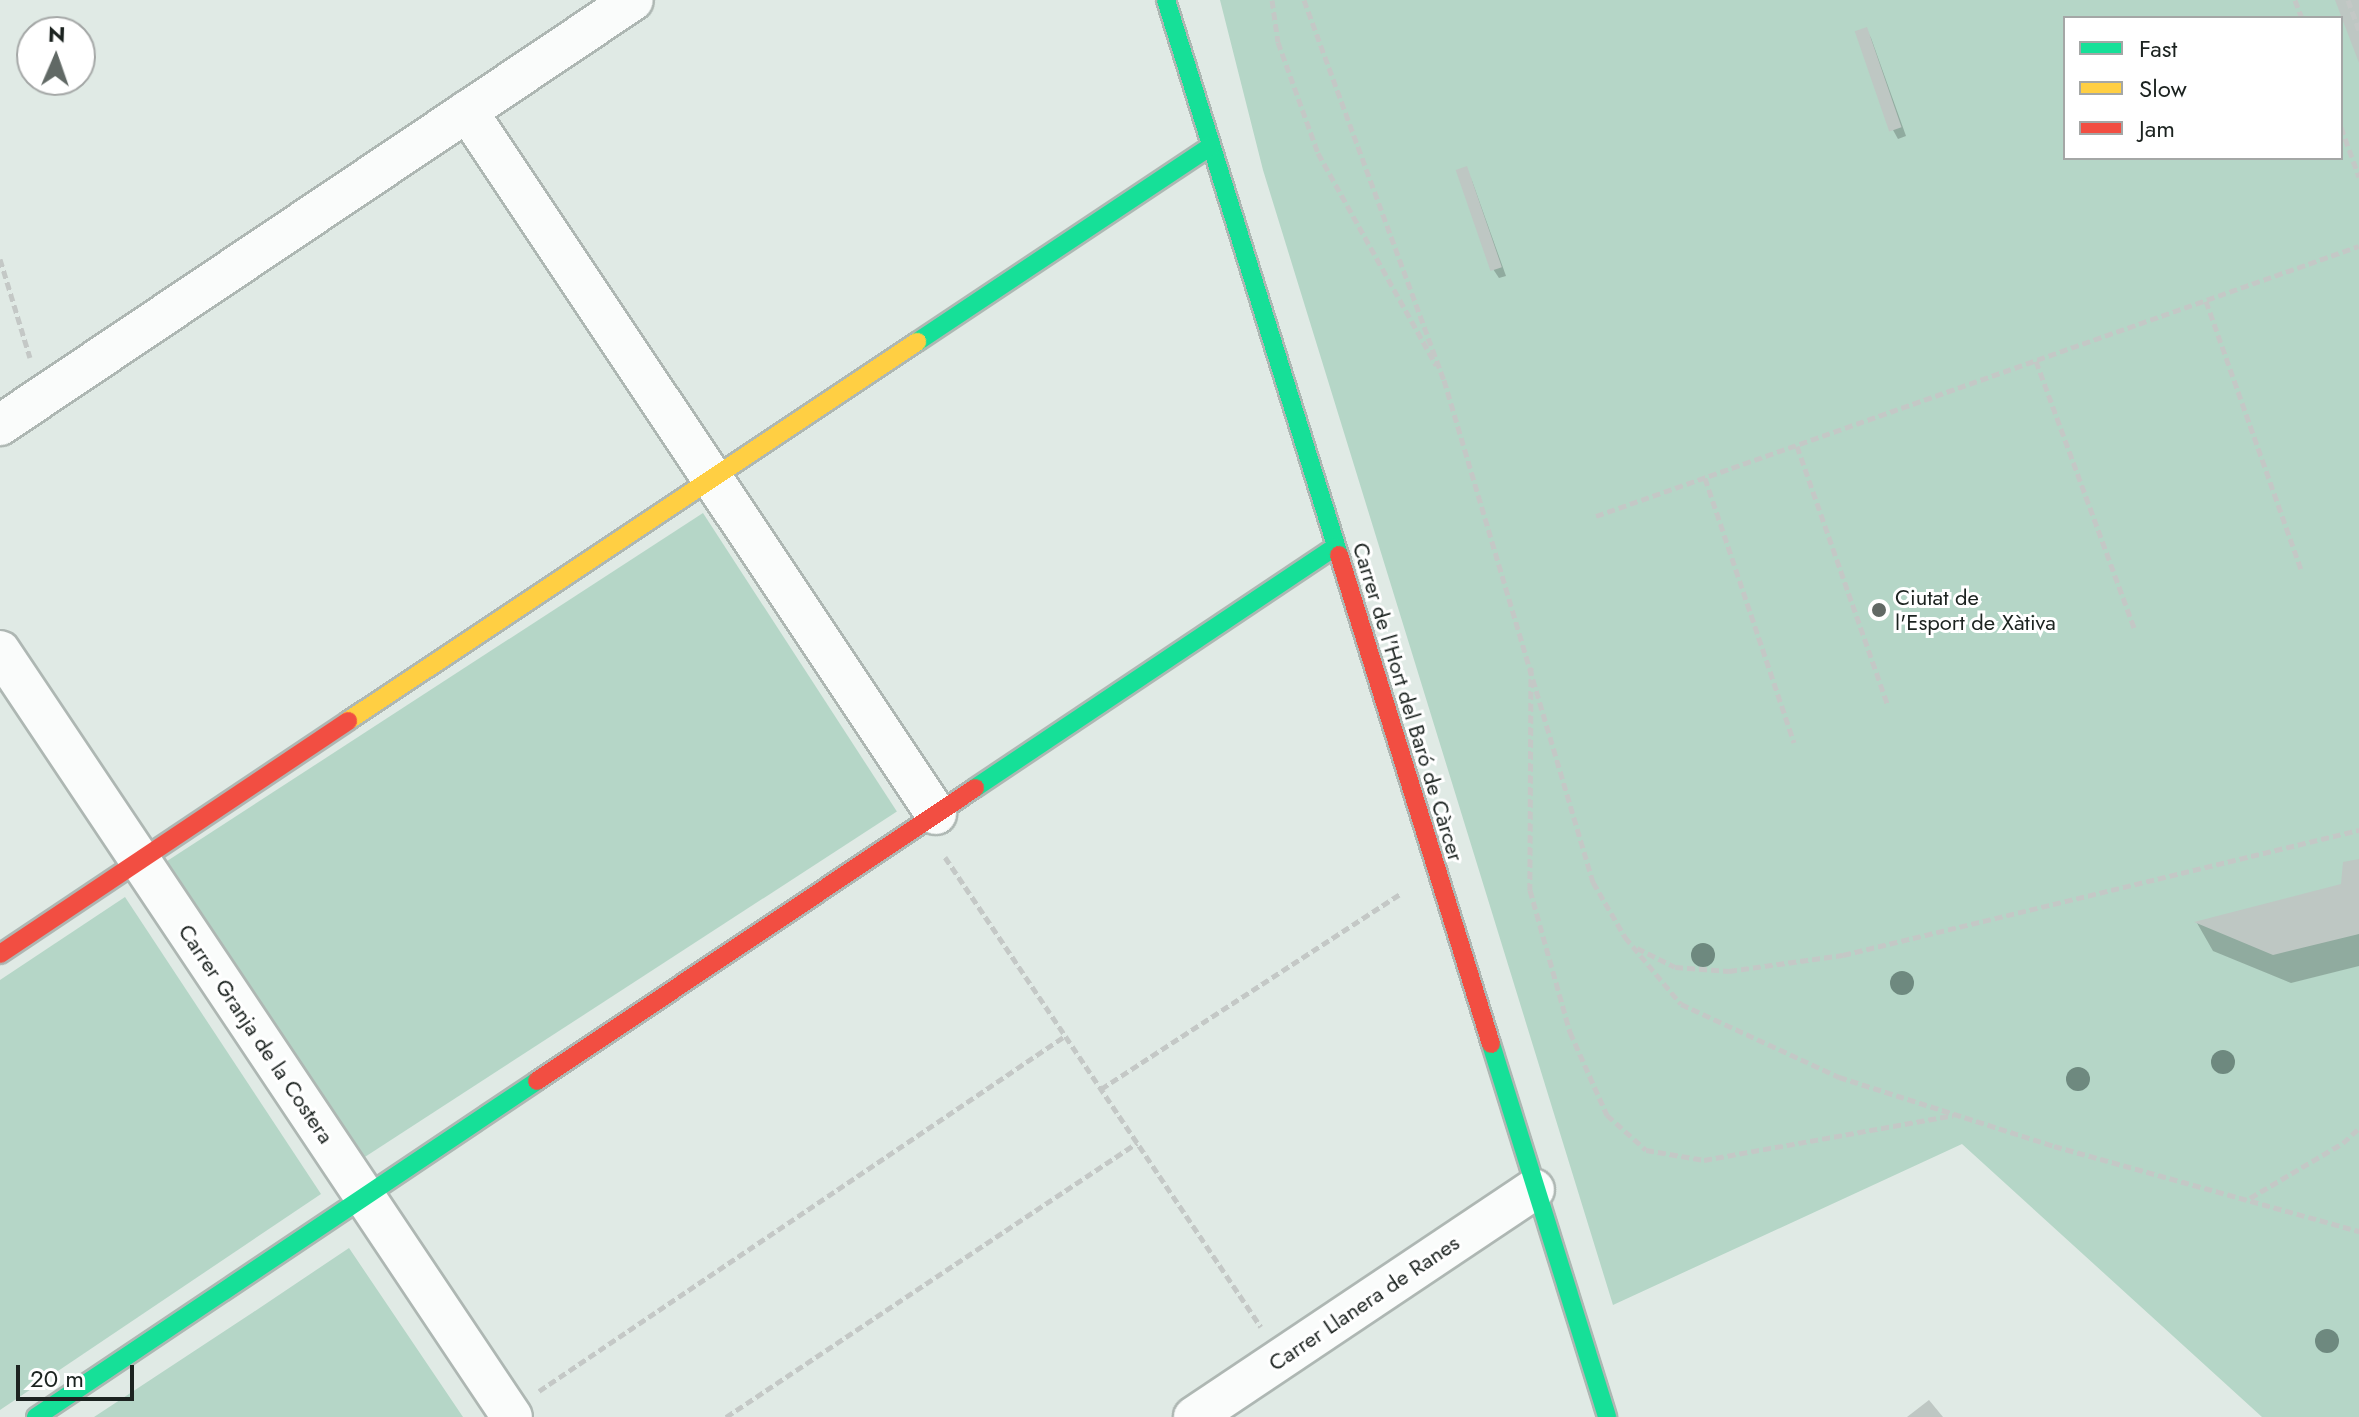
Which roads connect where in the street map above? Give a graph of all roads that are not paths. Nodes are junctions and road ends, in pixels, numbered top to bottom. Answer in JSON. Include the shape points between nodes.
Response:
{"nodes":[{"id":1,"x":633,"y":0,"type":"edge"},
{"id":2,"x":1166,"y":0,"type":"edge"},
{"id":3,"x":467,"y":111,"type":"junction"},
{"id":4,"x":1211,"y":146,"type":"junction"},
{"id":5,"x":0,"y":425,"type":"edge"},
{"id":6,"x":713,"y":479,"type":"junction"},
{"id":7,"x":1335,"y":547,"type":"junction"},
{"id":8,"x":0,"y":651,"type":"edge"},
{"id":9,"x":930,"y":819,"type":"junction"},
{"id":10,"x":140,"y":861,"type":"junction"},
{"id":11,"x":0,"y":954,"type":"edge"},
{"id":12,"x":1534,"y":1189,"type":"junction"},
{"id":13,"x":365,"y":1197,"type":"junction"},
{"id":14,"x":510,"y":1414,"type":"edge"},
{"id":15,"x":36,"y":1417,"type":"edge"},
{"id":16,"x":1194,"y":1417,"type":"edge"},
{"id":17,"x":1607,"y":1417,"type":"edge"}],
"edges":[{"from":1,"to":3,"type":"street"},
{"from":2,"to":4,"type":"street","name":"Carrer de l'Hort del Baró de Càrcer"},
{"from":3,"to":5,"type":"street"},
{"from":3,"to":6,"type":"street"},
{"from":4,"to":6,"type":"street"},
{"from":4,"to":7,"type":"street","name":"Carrer de l'Hort del Baró de Càrcer"},
{"from":6,"to":9,"type":"street"},
{"from":6,"to":10,"type":"street"},
{"from":7,"to":9,"type":"street"},
{"from":7,"to":12,"type":"street","name":"Carrer de l'Hort del Baró de Càrcer"},
{"from":8,"to":10,"type":"street","name":"Carrer Granja de la Costera"},
{"from":9,"to":13,"type":"street"},
{"from":10,"to":11,"type":"street"},
{"from":10,"to":13,"type":"street","name":"Carrer Granja de la Costera"},
{"from":12,"to":16,"type":"street","name":"Carrer Llanera de Ranes"},
{"from":12,"to":17,"type":"street","name":"Carrer de l'Hort del Baró de Càrcer"},
{"from":13,"to":14,"type":"street","name":"Carrer Granja de la Costera"},
{"from":13,"to":15,"type":"street"}]}
